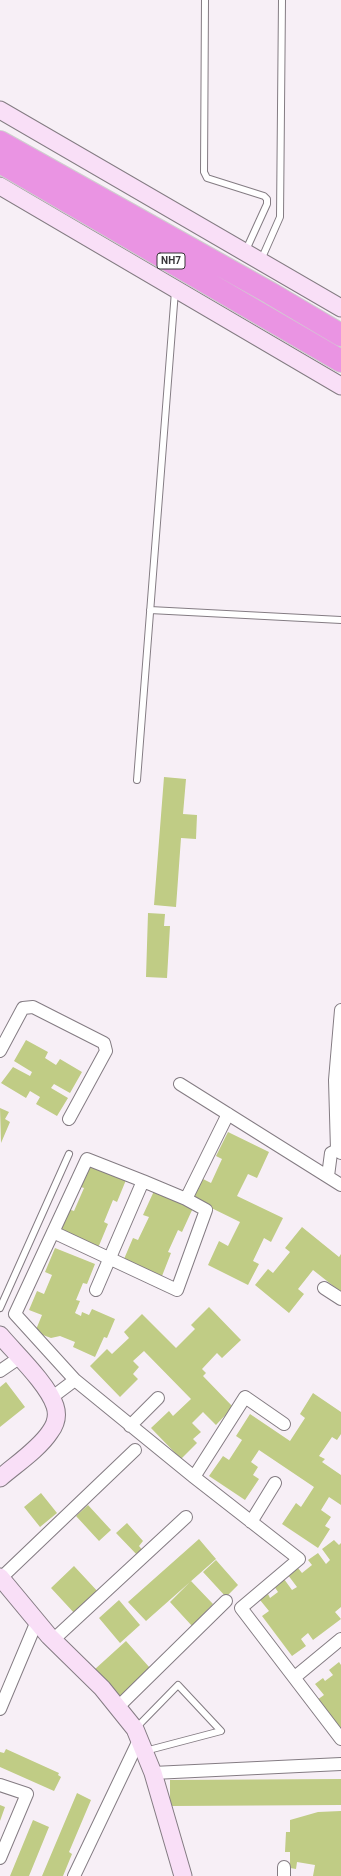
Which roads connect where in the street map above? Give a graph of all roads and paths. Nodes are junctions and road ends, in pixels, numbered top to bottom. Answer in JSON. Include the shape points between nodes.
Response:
{"nodes":[{"id":1,"x":205,"y":0,"type":"edge"},
{"id":2,"x":282,"y":0,"type":"edge"},
{"id":3,"x":0,"y":110,"type":"edge"},
{"id":4,"x":0,"y":142,"type":"edge"},
{"id":5,"x":0,"y":162,"type":"edge"},
{"id":6,"x":0,"y":186,"type":"edge"},
{"id":7,"x":245,"y":252,"type":"junction"},
{"id":8,"x":261,"y":261,"type":"junction"},
{"id":9,"x":175,"y":287,"type":"junction"},
{"id":10,"x":341,"y":308,"type":"edge"},
{"id":11,"x":341,"y":336,"type":"edge"},
{"id":12,"x":341,"y":362,"type":"edge"},
{"id":13,"x":341,"y":386,"type":"edge"},
{"id":14,"x":150,"y":610,"type":"junction"},
{"id":15,"x":341,"y":620,"type":"edge"},
{"id":16,"x":137,"y":780,"type":"dead end"},
{"id":17,"x":341,"y":1010,"type":"edge"},
{"id":18,"x":0,"y":1051,"type":"edge"},
{"id":19,"x":339,"y":1058,"type":"edge"},
{"id":20,"x":338,"y":1080,"type":"edge"},
{"id":21,"x":180,"y":1084,"type":"dead end"},
{"id":22,"x":228,"y":1114,"type":"junction"},
{"id":23,"x":70,"y":1119,"type":"dead end"},
{"id":24,"x":339,"y":1152,"type":"edge"},
{"id":25,"x":69,"y":1154,"type":"dead end"},
{"id":26,"x":328,"y":1176,"type":"junction"},
{"id":27,"x":143,"y":1181,"type":"junction"},
{"id":28,"x":340,"y":1181,"type":"edge"},
{"id":29,"x":186,"y":1199,"type":"junction"},
{"id":30,"x":53,"y":1232,"type":"junction"},
{"id":31,"x":110,"y":1258,"type":"junction"},
{"id":32,"x":324,"y":1288,"type":"dead end"},
{"id":33,"x":96,"y":1290,"type":"dead end"},
{"id":34,"x":341,"y":1299,"type":"edge"},
{"id":35,"x":0,"y":1308,"type":"edge"},
{"id":36,"x":0,"y":1335,"type":"edge"},
{"id":37,"x":19,"y":1358,"type":"junction"},
{"id":38,"x":0,"y":1371,"type":"edge"},
{"id":39,"x":75,"y":1380,"type":"junction"},
{"id":40,"x":51,"y":1398,"type":"junction"},
{"id":41,"x":158,"y":1398,"type":"dead end"},
{"id":42,"x":284,"y":1424,"type":"dead end"},
{"id":43,"x":130,"y":1426,"type":"junction"},
{"id":44,"x":135,"y":1450,"type":"dead end"},
{"id":45,"x":194,"y":1477,"type":"junction"},
{"id":46,"x":0,"y":1478,"type":"edge"},
{"id":47,"x":275,"y":1483,"type":"dead end"},
{"id":48,"x":186,"y":1517,"type":"dead end"},
{"id":49,"x":251,"y":1522,"type":"junction"},
{"id":50,"x":0,"y":1577,"type":"edge"},
{"id":51,"x":226,"y":1601,"type":"dead end"},
{"id":52,"x":37,"y":1621,"type":"junction"},
{"id":53,"x":341,"y":1639,"type":"edge"},
{"id":54,"x":53,"y":1640,"type":"junction"},
{"id":55,"x":295,"y":1677,"type":"junction"},
{"id":56,"x":118,"y":1708,"type":"junction"},
{"id":57,"x":0,"y":1709,"type":"edge"},
{"id":58,"x":341,"y":1739,"type":"edge"},
{"id":59,"x":139,"y":1740,"type":"junction"},
{"id":60,"x":341,"y":1764,"type":"edge"},
{"id":61,"x":153,"y":1773,"type":"junction"},
{"id":62,"x":0,"y":1785,"type":"edge"},
{"id":63,"x":0,"y":1858,"type":"edge"},
{"id":64,"x":74,"y":1876,"type":"edge"},
{"id":65,"x":183,"y":1876,"type":"edge"}],
"edges":[{"from":1,"to":7,"type":"lane","via":[[204,172],[207,178],[267,199]]},
{"from":2,"to":8,"type":"lane","via":[[280,217]]},
{"from":3,"to":7,"type":"street"},
{"from":4,"to":11,"type":"highway","number":"NH7","via":[[270,293]]},
{"from":5,"to":12,"type":"highway","number":"NH7"},
{"from":6,"to":9,"type":"street"},
{"from":7,"to":8,"type":"street"},
{"from":8,"to":10,"type":"street"},
{"from":9,"to":13,"type":"street"},
{"from":9,"to":14,"type":"lane"},
{"from":14,"to":15,"type":"lane"},
{"from":14,"to":16,"type":"lane"},
{"from":17,"to":19,"type":"street"},
{"from":18,"to":23,"type":"street","via":[[23,1008],[28,1006],[104,1043],[106,1051]]},
{"from":19,"to":20,"type":"street"},
{"from":20,"to":24,"type":"street"},
{"from":21,"to":22,"type":"street"},
{"from":22,"to":26,"type":"street"},
{"from":22,"to":29,"type":"street"},
{"from":24,"to":26,"type":"street","via":[[331,1153]]},
{"from":25,"to":35,"type":"lane"},
{"from":26,"to":28,"type":"street"},
{"from":27,"to":29,"type":"street"},
{"from":27,"to":30,"type":"street","via":[[87,1159]]},
{"from":27,"to":31,"type":"street"},
{"from":29,"to":31,"type":"street","via":[[206,1210],[177,1290]]},
{"from":30,"to":31,"type":"street"},
{"from":30,"to":39,"type":"street","via":[[15,1314]]},
{"from":31,"to":33,"type":"street"},
{"from":32,"to":34,"type":"street"},
{"from":36,"to":37,"type":"street"},
{"from":37,"to":38,"type":"street"},
{"from":37,"to":40,"type":"street"},
{"from":39,"to":40,"type":"street"},
{"from":39,"to":43,"type":"street"},
{"from":40,"to":46,"type":"street","via":[[56,1416],[50,1433]]},
{"from":41,"to":43,"type":"street"},
{"from":42,"to":45,"type":"street","via":[[245,1397]]},
{"from":43,"to":45,"type":"street"},
{"from":44,"to":50,"type":"street"},
{"from":45,"to":49,"type":"street"},
{"from":47,"to":49,"type":"street"},
{"from":48,"to":54,"type":"street"},
{"from":49,"to":55,"type":"street","via":[[299,1559],[241,1608]]},
{"from":50,"to":52,"type":"street"},
{"from":51,"to":56,"type":"street"},
{"from":52,"to":54,"type":"street"},
{"from":52,"to":57,"type":"street"},
{"from":53,"to":55,"type":"street"},
{"from":54,"to":56,"type":"street","via":[[102,1688]]},
{"from":55,"to":58,"type":"street"},
{"from":56,"to":59,"type":"street"},
{"from":59,"to":59,"type":"lane","via":[[178,1685],[221,1731]]},
{"from":59,"to":61,"type":"street"},
{"from":59,"to":64,"type":"street"},
{"from":60,"to":61,"type":"street"},
{"from":61,"to":65,"type":"street"},
{"from":62,"to":63,"type":"street","via":[[27,1794]]}]}
